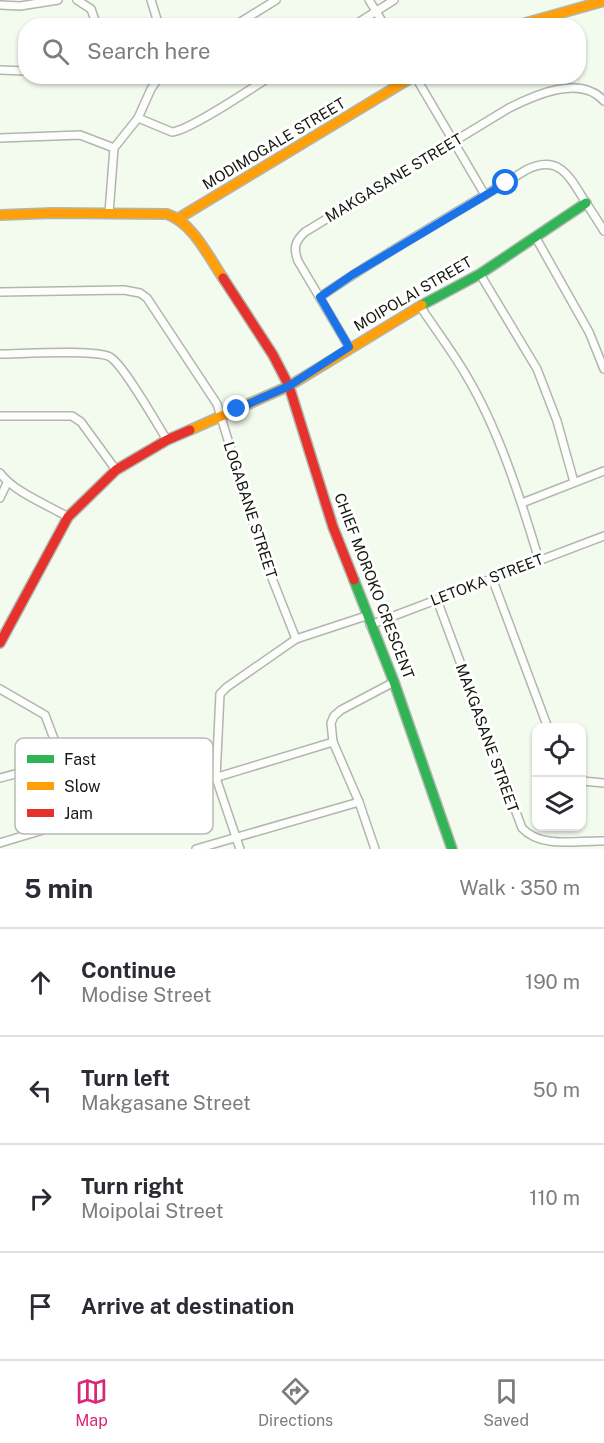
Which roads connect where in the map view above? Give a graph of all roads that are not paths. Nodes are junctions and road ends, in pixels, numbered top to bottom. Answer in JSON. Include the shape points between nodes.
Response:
{"nodes":[{"id":1,"x":50,"y":0,"type":"edge"},
{"id":2,"x":58,"y":0,"type":"edge"},
{"id":3,"x":77,"y":0,"type":"edge"},
{"id":4,"x":151,"y":0,"type":"edge"},
{"id":5,"x":276,"y":0,"type":"edge"},
{"id":6,"x":369,"y":0,"type":"edge"},
{"id":7,"x":393,"y":0,"type":"edge"},
{"id":8,"x":604,"y":1,"type":"edge"},
{"id":9,"x":0,"y":5,"type":"edge"},
{"id":10,"x":376,"y":11,"type":"junction"},
{"id":11,"x":94,"y":18,"type":"edge"},
{"id":12,"x":157,"y":18,"type":"edge"},
{"id":13,"x":247,"y":18,"type":"edge"},
{"id":14,"x":365,"y":18,"type":"edge"},
{"id":15,"x":380,"y":18,"type":"edge"},
{"id":16,"x":543,"y":18,"type":"edge"},
{"id":17,"x":0,"y":70,"type":"edge"},
{"id":18,"x":18,"y":71,"type":"edge"},
{"id":19,"x":154,"y":84,"type":"edge"},
{"id":20,"x":257,"y":84,"type":"edge"},
{"id":21,"x":402,"y":84,"type":"edge"},
{"id":22,"x":420,"y":84,"type":"edge"},
{"id":23,"x":604,"y":101,"type":"edge"},
{"id":24,"x":138,"y":118,"type":"junction"},
{"id":25,"x":0,"y":138,"type":"edge"},
{"id":26,"x":454,"y":141,"type":"junction"},
{"id":27,"x":114,"y":148,"type":"junction"},
{"id":28,"x":485,"y":195,"type":"junction"},
{"id":29,"x":586,"y":203,"type":"junction"},
{"id":30,"x":109,"y":213,"type":"junction"},
{"id":31,"x":0,"y":215,"type":"edge"},
{"id":32,"x":179,"y":218,"type":"junction"},
{"id":33,"x":604,"y":231,"type":"edge"},
{"id":34,"x":536,"y":238,"type":"junction"},
{"id":35,"x":480,"y":274,"type":"junction"},
{"id":36,"x":0,"y":292,"type":"edge"},
{"id":37,"x":320,"y":297,"type":"junction"},
{"id":38,"x":420,"y":306,"type":"junction"},
{"id":39,"x":349,"y":347,"type":"junction"},
{"id":40,"x":0,"y":354,"type":"edge"},
{"id":41,"x":604,"y":369,"type":"edge"},
{"id":42,"x":289,"y":386,"type":"junction"},
{"id":43,"x":0,"y":416,"type":"edge"},
{"id":44,"x":220,"y":417,"type":"junction"},
{"id":45,"x":167,"y":440,"type":"junction"},
{"id":46,"x":116,"y":470,"type":"junction"},
{"id":47,"x":604,"y":471,"type":"edge"},
{"id":48,"x":0,"y":473,"type":"edge"},
{"id":49,"x":574,"y":482,"type":"junction"},
{"id":50,"x":7,"y":483,"type":"junction"},
{"id":51,"x":0,"y":498,"type":"edge"},
{"id":52,"x":522,"y":503,"type":"junction"},
{"id":53,"x":68,"y":517,"type":"junction"},
{"id":54,"x":604,"y":536,"type":"edge"},
{"id":55,"x":539,"y":560,"type":"junction"},
{"id":56,"x":492,"y":579,"type":"junction"},
{"id":57,"x":437,"y":600,"type":"junction"},
{"id":58,"x":368,"y":620,"type":"junction"},
{"id":59,"x":296,"y":639,"type":"junction"},
{"id":60,"x":0,"y":643,"type":"edge"},
{"id":61,"x":394,"y":682,"type":"junction"},
{"id":62,"x":0,"y":689,"type":"edge"},
{"id":63,"x":546,"y":723,"type":"edge"},
{"id":64,"x":54,"y":738,"type":"edge"},
{"id":65,"x":333,"y":742,"type":"junction"},
{"id":66,"x":15,"y":774,"type":"edge"},
{"id":67,"x":0,"y":778,"type":"edge"},
{"id":68,"x":216,"y":778,"type":"junction"},
{"id":69,"x":213,"y":779,"type":"edge"},
{"id":70,"x":586,"y":781,"type":"edge"},
{"id":71,"x":604,"y":783,"type":"edge"},
{"id":72,"x":358,"y":802,"type":"junction"},
{"id":73,"x":31,"y":834,"type":"edge"},
{"id":74,"x":236,"y":837,"type":"junction"},
{"id":75,"x":604,"y":842,"type":"edge"},
{"id":76,"x":0,"y":843,"type":"edge"},
{"id":77,"x":196,"y":849,"type":"edge"},
{"id":78,"x":240,"y":849,"type":"edge"},
{"id":79,"x":375,"y":849,"type":"edge"},
{"id":80,"x":452,"y":849,"type":"edge"}],
"edges":[{"from":1,"to":2,"type":"street"},
{"from":1,"to":9,"type":"street"},
{"from":3,"to":11,"type":"street","via":[[91,9]]},
{"from":4,"to":12,"type":"street"},
{"from":5,"to":13,"type":"street"},
{"from":6,"to":10,"type":"street"},
{"from":7,"to":10,"type":"street"},
{"from":8,"to":16,"type":"street"},
{"from":10,"to":14,"type":"street"},
{"from":10,"to":15,"type":"street"},
{"from":17,"to":18,"type":"street"},
{"from":19,"to":24,"type":"street"},
{"from":20,"to":24,"type":"street","via":[[177,132]]},
{"from":21,"to":32,"type":"street","name":"MODIMOGALE STREET"},
{"from":22,"to":26,"type":"street"},
{"from":23,"to":26,"type":"street","name":"MAKGASANE STREET","via":[[596,92],[580,88],[528,98]]},
{"from":24,"to":27,"type":"street"},
{"from":25,"to":27,"type":"street","via":[[80,135]]},
{"from":26,"to":28,"type":"street"},
{"from":26,"to":37,"type":"street","name":"MAKGASANE STREET","via":[[297,238],[296,255]]},
{"from":27,"to":30,"type":"street"},
{"from":28,"to":29,"type":"street","via":[[526,170],[547,165],[561,168],[569,175]]},
{"from":28,"to":37,"type":"street"},
{"from":29,"to":33,"type":"street"},
{"from":29,"to":34,"type":"street","name":"MOIPOLAI STREET"},
{"from":30,"to":31,"type":"street"},
{"from":30,"to":32,"type":"street","via":[[167,214]]},
{"from":32,"to":42,"type":"street","name":"CHIEF MOROKO CRESCENT","via":[[273,355]]},
{"from":34,"to":35,"type":"street","name":"MOIPOLAI STREET"},
{"from":34,"to":41,"type":"street","via":[[590,332]]},
{"from":35,"to":38,"type":"street","name":"MOIPOLAI STREET"},
{"from":35,"to":49,"type":"street","via":[[537,369]]},
{"from":36,"to":44,"type":"street","name":"LOGABANE STREET","via":[[124,291],[143,295],[211,394]]},
{"from":37,"to":39,"type":"street","name":"MAKGASANE STREET"},
{"from":38,"to":39,"type":"street","name":"MOIPOLAI STREET"},
{"from":38,"to":52,"type":"street","via":[[467,375]]},
{"from":39,"to":42,"type":"street","name":"MOIPOLAI STREET"},
{"from":40,"to":45,"type":"street","via":[[108,356],[121,368]]},
{"from":42,"to":44,"type":"street","name":"MOIPOLAI STREET"},
{"from":42,"to":58,"type":"street","name":"CHIEF MOROKO CRESCENT","via":[[333,527]]},
{"from":43,"to":46,"type":"street","via":[[72,416],[81,422]]},
{"from":44,"to":45,"type":"street","name":"MOIPOLAI STREET"},
{"from":44,"to":59,"type":"street","name":"LOGABANE STREET","via":[[264,558]]},
{"from":45,"to":46,"type":"street","name":"MOIPOLAI STREET"},
{"from":46,"to":53,"type":"street","name":"MOIPOLAI STREET"},
{"from":47,"to":49,"type":"street"},
{"from":48,"to":50,"type":"street"},
{"from":49,"to":52,"type":"street"},
{"from":50,"to":51,"type":"street"},
{"from":50,"to":53,"type":"street"},
{"from":52,"to":55,"type":"street"},
{"from":53,"to":60,"type":"street","name":"MOIPOLAI STREET"},
{"from":54,"to":55,"type":"street","name":"LETOKA STREET"},
{"from":55,"to":56,"type":"street","name":"LETOKA STREET"},
{"from":56,"to":57,"type":"street","name":"LETOKA STREET"},
{"from":56,"to":63,"type":"street"},
{"from":57,"to":58,"type":"street","name":"LETOKA STREET"},
{"from":57,"to":75,"type":"street","name":"MAKGASANE STREET","via":[[522,828],[544,840]]},
{"from":58,"to":59,"type":"street","name":"LETOKA STREET"},
{"from":58,"to":61,"type":"street","name":"CHIEF MOROKO CRESCENT"},
{"from":59,"to":68,"type":"street","via":[[220,693]]},
{"from":61,"to":65,"type":"street","via":[[336,713],[331,723]]},
{"from":61,"to":80,"type":"street","name":"CHIEF MOROKO CRESCENT"},
{"from":62,"to":64,"type":"street","via":[[45,715]]},
{"from":65,"to":68,"type":"street"},
{"from":65,"to":72,"type":"street"},
{"from":66,"to":67,"type":"street"},
{"from":68,"to":69,"type":"street"},
{"from":68,"to":74,"type":"street"},
{"from":70,"to":71,"type":"street"},
{"from":72,"to":74,"type":"street"},
{"from":72,"to":79,"type":"street"},
{"from":73,"to":76,"type":"street"},
{"from":74,"to":77,"type":"street"},
{"from":74,"to":78,"type":"street"}]}
